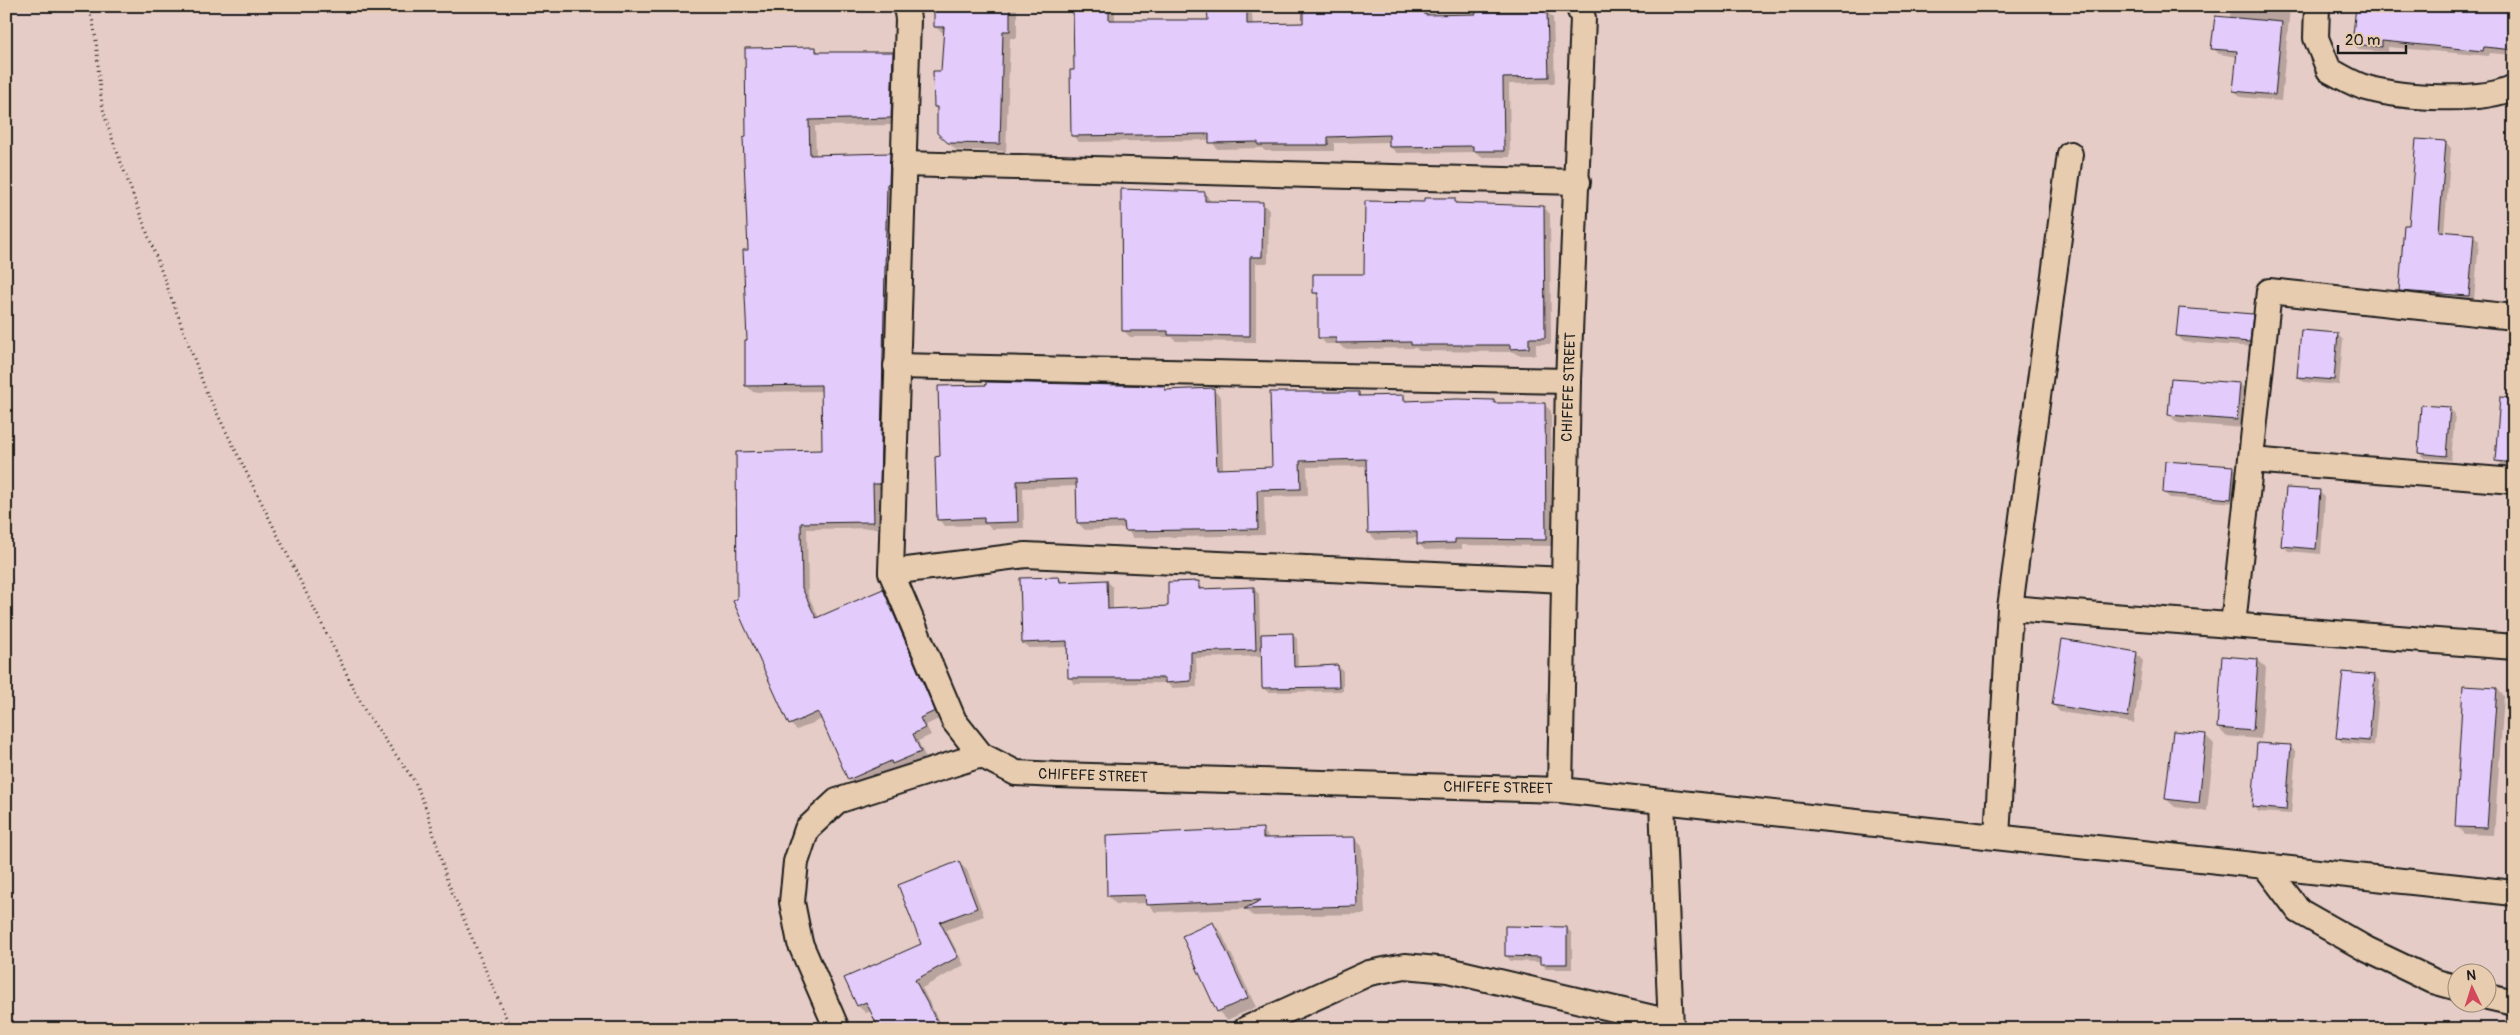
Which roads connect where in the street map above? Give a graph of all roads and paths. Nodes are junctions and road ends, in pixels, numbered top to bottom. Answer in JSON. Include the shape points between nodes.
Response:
{"nodes":[{"id":1,"x":88,"y":6,"type":"edge"},
{"id":2,"x":906,"y":6,"type":"edge"},
{"id":3,"x":1578,"y":6,"type":"edge"},
{"id":4,"x":2317,"y":6,"type":"edge"},
{"id":5,"x":2514,"y":88,"type":"edge"},
{"id":6,"x":2070,"y":154,"type":"dead end"},
{"id":7,"x":903,"y":164,"type":"junction"},
{"id":8,"x":1578,"y":182,"type":"junction"},
{"id":9,"x":2514,"y":316,"type":"edge"},
{"id":10,"x":896,"y":366,"type":"junction"},
{"id":11,"x":1568,"y":381,"type":"junction"},
{"id":12,"x":2251,"y":460,"type":"junction"},
{"id":13,"x":2514,"y":481,"type":"edge"},
{"id":14,"x":891,"y":572,"type":"junction"},
{"id":15,"x":1565,"y":580,"type":"junction"},
{"id":16,"x":2010,"y":608,"type":"junction"},
{"id":17,"x":2233,"y":625,"type":"junction"},
{"id":18,"x":2514,"y":647,"type":"edge"},
{"id":19,"x":981,"y":755,"type":"junction"},
{"id":20,"x":1560,"y":790,"type":"junction"},
{"id":21,"x":1662,"y":802,"type":"junction"},
{"id":22,"x":1997,"y":836,"type":"junction"},
{"id":23,"x":2265,"y":866,"type":"junction"},
{"id":24,"x":2514,"y":893,"type":"edge"},
{"id":25,"x":2448,"y":985,"type":"edge"},
{"id":26,"x":2498,"y":999,"type":"edge"},
{"id":27,"x":2514,"y":1003,"type":"edge"},
{"id":28,"x":1670,"y":1026,"type":"edge"},
{"id":29,"x":511,"y":1029,"type":"edge"},
{"id":30,"x":837,"y":1029,"type":"edge"},
{"id":31,"x":1246,"y":1029,"type":"edge"}],
"edges":[{"from":1,"to":29,"type":"path","via":[[99,60],[102,104],[113,141],[206,391],[365,711],[415,782],[447,880]]},
{"from":2,"to":7,"type":"street"},
{"from":3,"to":8,"type":"street","name":"CHIFEFE STREET","via":[[1583,18]]},
{"from":4,"to":5,"type":"street","via":[[2316,38],[2329,70],[2366,88],[2431,98],[2502,93]]},
{"from":6,"to":16,"type":"street"},
{"from":7,"to":8,"type":"street"},
{"from":7,"to":10,"type":"street"},
{"from":8,"to":11,"type":"street","name":"CHIFEFE STREET"},
{"from":9,"to":12,"type":"street","via":[[2269,291]]},
{"from":10,"to":11,"type":"street"},
{"from":10,"to":14,"type":"street"},
{"from":11,"to":15,"type":"street","name":"CHIFEFE STREET"},
{"from":12,"to":13,"type":"street"},
{"from":12,"to":17,"type":"street"},
{"from":14,"to":15,"type":"street","via":[[1026,555]]},
{"from":14,"to":19,"type":"street","name":"CHIFEFE STREET","via":[[954,721]]},
{"from":15,"to":20,"type":"street","name":"CHIFEFE STREET"},
{"from":16,"to":17,"type":"street"},
{"from":16,"to":22,"type":"street"},
{"from":17,"to":18,"type":"street"},
{"from":19,"to":20,"type":"street","name":"CHIFEFE STREET","via":[[1016,772],[1049,775]]},
{"from":19,"to":30,"type":"street","via":[[837,801],[807,829],[796,862],[792,902],[800,943]]},
{"from":20,"to":21,"type":"street"},
{"from":21,"to":22,"type":"street"},
{"from":21,"to":28,"type":"street"},
{"from":22,"to":23,"type":"street"},
{"from":23,"to":24,"type":"street"},
{"from":23,"to":25,"type":"street","via":[[2299,912],[2366,949]]},
{"from":26,"to":27,"type":"street"},
{"from":28,"to":31,"type":"street","via":[[1448,970],[1405,966],[1370,973]]}]}
